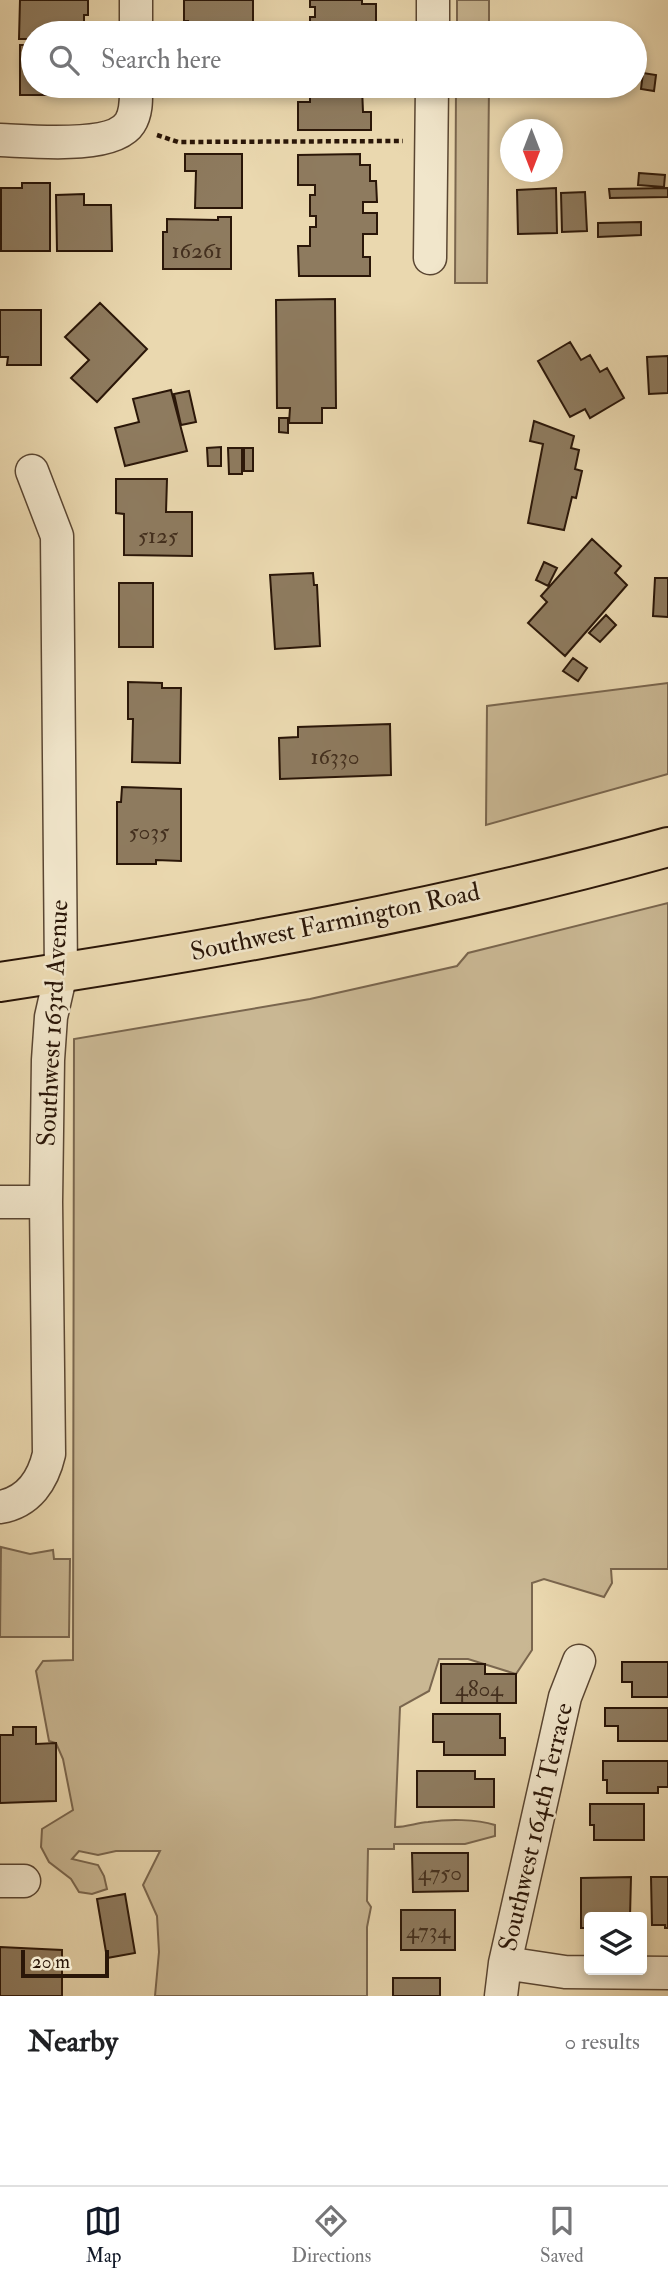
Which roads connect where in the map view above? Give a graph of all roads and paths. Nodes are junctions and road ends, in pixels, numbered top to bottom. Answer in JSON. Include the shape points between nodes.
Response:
{"nodes":[{"id":1,"x":136,"y":0,"type":"edge"},
{"id":2,"x":433,"y":0,"type":"edge"},
{"id":3,"x":136,"y":21,"type":"edge"},
{"id":4,"x":433,"y":21,"type":"edge"},
{"id":5,"x":136,"y":98,"type":"edge"},
{"id":6,"x":432,"y":98,"type":"edge"},
{"id":7,"x":128,"y":125,"type":"junction"},
{"id":8,"x":0,"y":141,"type":"edge"},
{"id":9,"x":432,"y":141,"type":"junction"},
{"id":10,"x":430,"y":258,"type":"dead end"},
{"id":11,"x":32,"y":471,"type":"dead end"},
{"id":12,"x":668,"y":847,"type":"edge"},
{"id":13,"x":61,"y":973,"type":"junction"},
{"id":14,"x":0,"y":982,"type":"edge"},
{"id":15,"x":0,"y":1202,"type":"edge"},
{"id":16,"x":46,"y":1202,"type":"junction"},
{"id":17,"x":0,"y":1507,"type":"edge"},
{"id":18,"x":579,"y":1661,"type":"dead end"},
{"id":19,"x":505,"y":1963,"type":"junction"},
{"id":20,"x":668,"y":1973,"type":"edge"},
{"id":21,"x":501,"y":1996,"type":"edge"}],
"edges":[{"from":1,"to":3,"type":"street"},
{"from":2,"to":4,"type":"street"},
{"from":5,"to":7,"type":"street","via":[[135,113]]},
{"from":6,"to":9,"type":"street"},
{"from":7,"to":8,"type":"street","via":[[101,140]]},
{"from":7,"to":9,"type":"path","via":[[178,142]]},
{"from":9,"to":10,"type":"street"},
{"from":11,"to":13,"type":"street","name":"Southwest 163rd Avenue","via":[[57,536]]},
{"from":12,"to":13,"type":"main road","name":"Southwest Farmington Road","via":[[245,943]]},
{"from":13,"to":14,"type":"main road","name":"Southwest Farmington Road"},
{"from":13,"to":16,"type":"street","name":"Southwest 163rd Avenue","via":[[48,1060]]},
{"from":15,"to":16,"type":"street"},
{"from":16,"to":17,"type":"street","name":"Southwest 163rd Avenue","via":[[49,1454],[31,1492]]},
{"from":18,"to":19,"type":"street","name":"Southwest 164th Terrace","via":[[565,1697]]},
{"from":19,"to":20,"type":"street","via":[[565,1972]]},
{"from":19,"to":21,"type":"street","name":"Southwest 164th Terrace"}]}
